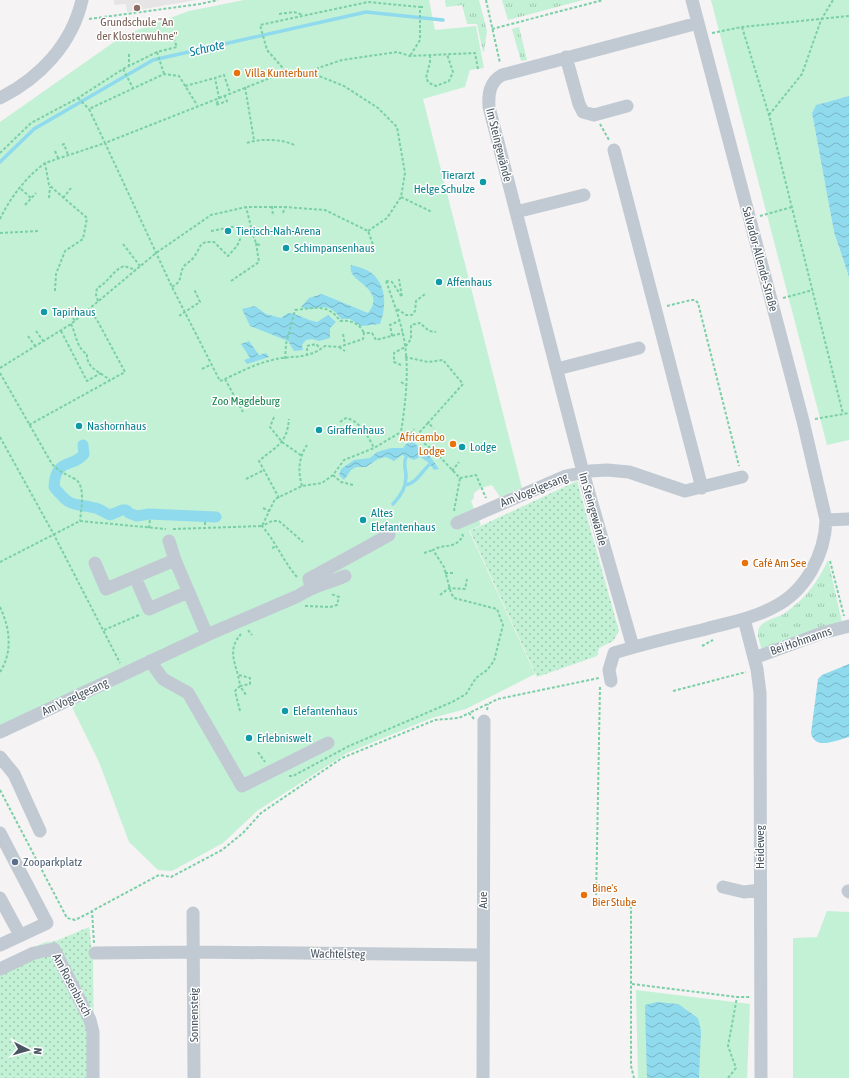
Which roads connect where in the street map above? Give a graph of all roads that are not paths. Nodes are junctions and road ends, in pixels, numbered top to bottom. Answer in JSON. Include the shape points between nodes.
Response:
{"nodes":[{"id":1,"x":82,"y":0,"type":"edge"},
{"id":2,"x":692,"y":0,"type":"edge"},
{"id":3,"x":699,"y":29,"type":"junction"},
{"id":4,"x":566,"y":57,"type":"junction"},
{"id":5,"x":0,"y":98,"type":"edge"},
{"id":6,"x":627,"y":106,"type":"dead end"},
{"id":7,"x":614,"y":150,"type":"road end"},
{"id":8,"x":584,"y":195,"type":"dead end"},
{"id":9,"x":516,"y":212,"type":"junction"},
{"id":10,"x":639,"y":348,"type":"dead end"},
{"id":11,"x":557,"y":370,"type":"junction"},
{"id":12,"x":583,"y":472,"type":"junction"},
{"id":13,"x":742,"y":477,"type":"road end"},
{"id":14,"x":702,"y":488,"type":"junction"},
{"id":15,"x":849,"y":519,"type":"edge"},
{"id":16,"x":826,"y":520,"type":"junction"},
{"id":17,"x":457,"y":523,"type":"road end"},
{"id":18,"x":389,"y":535,"type":"dead end"},
{"id":19,"x":169,"y":541,"type":"dead end"},
{"id":20,"x":175,"y":560,"type":"junction"},
{"id":21,"x":95,"y":563,"type":"dead end"},
{"id":22,"x":345,"y":576,"type":"dead end"},
{"id":23,"x":135,"y":577,"type":"junction"},
{"id":24,"x":311,"y":587,"type":"junction"},
{"id":25,"x":188,"y":592,"type":"junction"},
{"id":26,"x":744,"y":619,"type":"junction"},
{"id":27,"x":848,"y":626,"type":"edge"},
{"id":28,"x":207,"y":635,"type":"junction"},
{"id":29,"x":633,"y":647,"type":"junction"},
{"id":30,"x":150,"y":661,"type":"junction"},
{"id":31,"x":756,"y":664,"type":"junction"},
{"id":32,"x":607,"y":679,"type":"road end"},
{"id":33,"x":484,"y":721,"type":"road end"},
{"id":34,"x":0,"y":732,"type":"edge"},
{"id":35,"x":328,"y":743,"type":"dead end"},
{"id":36,"x":0,"y":757,"type":"edge"},
{"id":37,"x":40,"y":831,"type":"dead end"},
{"id":38,"x":0,"y":834,"type":"edge"},
{"id":39,"x":723,"y":887,"type":"dead end"},
{"id":40,"x":760,"y":890,"type":"junction"},
{"id":41,"x":2,"y":906,"type":"edge"},
{"id":42,"x":193,"y":914,"type":"dead end"},
{"id":43,"x":20,"y":935,"type":"junction"},
{"id":44,"x":0,"y":945,"type":"edge"},
{"id":45,"x":194,"y":952,"type":"junction"},
{"id":46,"x":95,"y":953,"type":"road end"},
{"id":47,"x":483,"y":955,"type":"junction"},
{"id":48,"x":0,"y":970,"type":"edge"},
{"id":49,"x":93,"y":1078,"type":"edge"},
{"id":50,"x":194,"y":1078,"type":"edge"},
{"id":51,"x":483,"y":1078,"type":"edge"},
{"id":52,"x":760,"y":1078,"type":"edge"}],
"edges":[{"from":1,"to":5,"type":"street","via":[[63,45],[48,64],[26,83]]},
{"from":2,"to":3,"type":"street","name":"Salvador-Allende-Straße"},
{"from":3,"to":4,"type":"street"},
{"from":3,"to":16,"type":"street","name":"Salvador-Allende-Straße","via":[[803,421]]},
{"from":4,"to":6,"type":"street","via":[[580,108],[587,114],[595,115]]},
{"from":4,"to":9,"type":"street","name":"Im Steingewände","via":[[502,74],[491,86],[489,107]]},
{"from":7,"to":14,"type":"street"},
{"from":8,"to":9,"type":"street"},
{"from":9,"to":11,"type":"street","name":"Im Steingewände"},
{"from":10,"to":11,"type":"street"},
{"from":11,"to":12,"type":"street","name":"Im Steingewände"},
{"from":12,"to":14,"type":"street","name":"Am Vogelgesang","via":[[622,471],[641,475],[679,490]]},
{"from":12,"to":17,"type":"street","name":"Am Vogelgesang","via":[[566,476]]},
{"from":12,"to":29,"type":"street","name":"Im Steingewände"},
{"from":13,"to":14,"type":"street","name":"Am Vogelgesang"},
{"from":15,"to":16,"type":"street"},
{"from":16,"to":26,"type":"street","name":"Salvador-Allende-Straße","via":[[820,552],[803,583],[775,607]]},
{"from":18,"to":24,"type":"street","via":[[309,579]]},
{"from":19,"to":20,"type":"street"},
{"from":20,"to":23,"type":"street"},
{"from":20,"to":25,"type":"street"},
{"from":21,"to":23,"type":"street","via":[[106,588]]},
{"from":22,"to":24,"type":"street"},
{"from":23,"to":25,"type":"street","via":[[149,609]]},
{"from":24,"to":28,"type":"street","name":"Am Vogelgesang","via":[[298,596]]},
{"from":25,"to":28,"type":"street"},
{"from":26,"to":29,"type":"street"},
{"from":26,"to":31,"type":"street","name":"Heideweg"},
{"from":27,"to":31,"type":"street","name":"Bei Hohmanns","via":[[822,633]]},
{"from":28,"to":30,"type":"street","name":"Am Vogelgesang"},
{"from":29,"to":32,"type":"street","via":[[614,653]]},
{"from":30,"to":34,"type":"street","name":"Am Vogelgesang"},
{"from":30,"to":35,"type":"street","via":[[163,679],[188,693],[242,786]]},
{"from":31,"to":40,"type":"street","name":"Heideweg","via":[[760,705]]},
{"from":33,"to":47,"type":"street","name":"Aue"},
{"from":36,"to":37,"type":"street","via":[[14,774]]},
{"from":38,"to":43,"type":"street","via":[[47,923]]},
{"from":39,"to":40,"type":"street","via":[[744,892]]},
{"from":40,"to":52,"type":"street","name":"Heideweg"},
{"from":41,"to":43,"type":"street"},
{"from":42,"to":45,"type":"street","name":"Sonnensteig"},
{"from":43,"to":44,"type":"street"},
{"from":45,"to":46,"type":"street"},
{"from":45,"to":47,"type":"street","name":"Wachtelsteg"},
{"from":45,"to":50,"type":"street","name":"Sonnensteig"},
{"from":47,"to":51,"type":"street","name":"Aue"},
{"from":48,"to":49,"type":"street","name":"Am Rosenbusch","via":[[34,953],[54,949],[90,1020],[93,1032]]}]}
